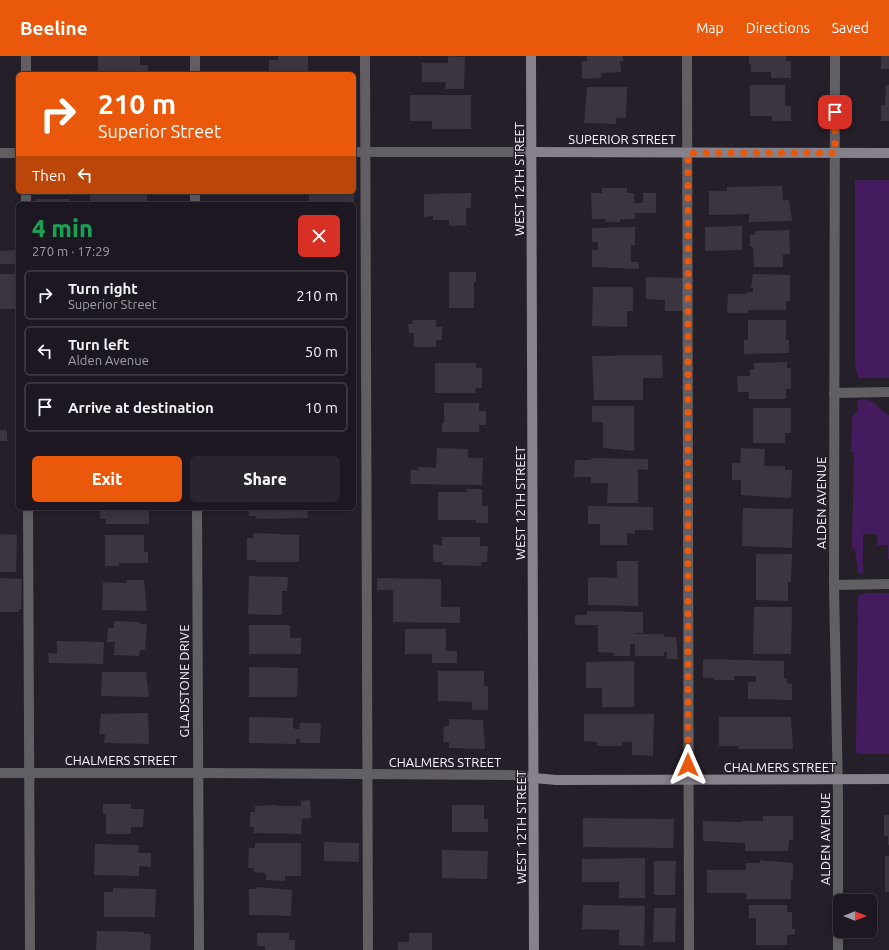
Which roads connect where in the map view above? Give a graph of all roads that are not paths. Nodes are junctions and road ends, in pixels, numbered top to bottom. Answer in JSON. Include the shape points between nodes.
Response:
{"nodes":[{"id":1,"x":26,"y":56,"type":"edge"},
{"id":2,"x":195,"y":56,"type":"edge"},
{"id":3,"x":365,"y":56,"type":"edge"},
{"id":4,"x":531,"y":56,"type":"edge"},
{"id":5,"x":687,"y":56,"type":"edge"},
{"id":6,"x":835,"y":56,"type":"edge"},
{"id":7,"x":26,"y":72,"type":"edge"},
{"id":8,"x":195,"y":72,"type":"edge"},
{"id":9,"x":359,"y":152,"type":"edge"},
{"id":10,"x":531,"y":152,"type":"junction"},
{"id":11,"x":0,"y":153,"type":"edge"},
{"id":12,"x":16,"y":153,"type":"edge"},
{"id":13,"x":688,"y":153,"type":"junction"},
{"id":14,"x":835,"y":153,"type":"junction"},
{"id":15,"x":889,"y":153,"type":"edge"},
{"id":16,"x":834,"y":392,"type":"junction"},
{"id":17,"x":889,"y":392,"type":"edge"},
{"id":18,"x":28,"y":510,"type":"edge"},
{"id":19,"x":197,"y":510,"type":"edge"},
{"id":20,"x":889,"y":584,"type":"edge"},
{"id":21,"x":834,"y":586,"type":"junction"},
{"id":22,"x":198,"y":773,"type":"junction"},
{"id":23,"x":0,"y":774,"type":"edge"},
{"id":24,"x":30,"y":774,"type":"junction"},
{"id":25,"x":368,"y":774,"type":"junction"},
{"id":26,"x":534,"y":778,"type":"junction"},
{"id":27,"x":838,"y":779,"type":"junction"},
{"id":28,"x":889,"y":779,"type":"edge"},
{"id":29,"x":688,"y":780,"type":"junction"},
{"id":30,"x":30,"y":950,"type":"edge"},
{"id":31,"x":199,"y":950,"type":"edge"},
{"id":32,"x":368,"y":950,"type":"edge"},
{"id":33,"x":534,"y":950,"type":"edge"},
{"id":34,"x":688,"y":950,"type":"edge"},
{"id":35,"x":838,"y":950,"type":"edge"}],
"edges":[{"from":1,"to":7,"type":"street"},
{"from":2,"to":8,"type":"street"},
{"from":3,"to":9,"type":"street"},
{"from":4,"to":10,"type":"street","name":"WEST 12TH STREET"},
{"from":5,"to":13,"type":"street"},
{"from":6,"to":14,"type":"street","name":"ALDEN AVENUE"},
{"from":9,"to":10,"type":"street","name":"SUPERIOR STREET"},
{"from":9,"to":25,"type":"street"},
{"from":10,"to":13,"type":"street","name":"SUPERIOR STREET"},
{"from":10,"to":26,"type":"street","name":"WEST 12TH STREET"},
{"from":11,"to":12,"type":"street"},
{"from":13,"to":14,"type":"street","name":"SUPERIOR STREET"},
{"from":13,"to":29,"type":"street"},
{"from":14,"to":15,"type":"street","name":"SUPERIOR STREET"},
{"from":14,"to":16,"type":"street","name":"ALDEN AVENUE"},
{"from":16,"to":17,"type":"street"},
{"from":16,"to":21,"type":"street","name":"ALDEN AVENUE"},
{"from":18,"to":24,"type":"street"},
{"from":19,"to":22,"type":"street","name":"GLADSTONE DRIVE"},
{"from":20,"to":21,"type":"street"},
{"from":21,"to":27,"type":"street","name":"ALDEN AVENUE"},
{"from":22,"to":24,"type":"street","name":"CHALMERS STREET"},
{"from":22,"to":25,"type":"street","name":"CHALMERS STREET"},
{"from":22,"to":31,"type":"street","name":"GLADSTONE DRIVE"},
{"from":23,"to":24,"type":"street","name":"CHALMERS STREET"},
{"from":24,"to":30,"type":"street"},
{"from":25,"to":26,"type":"street","name":"CHALMERS STREET","via":[[514,775]]},
{"from":25,"to":32,"type":"street"},
{"from":26,"to":29,"type":"street","name":"CHALMERS STREET"},
{"from":26,"to":33,"type":"street","name":"WEST 12TH STREET"},
{"from":27,"to":28,"type":"street","name":"CHALMERS STREET"},
{"from":27,"to":29,"type":"street","name":"CHALMERS STREET"},
{"from":27,"to":35,"type":"street","name":"ALDEN AVENUE"},
{"from":29,"to":34,"type":"street"}]}
